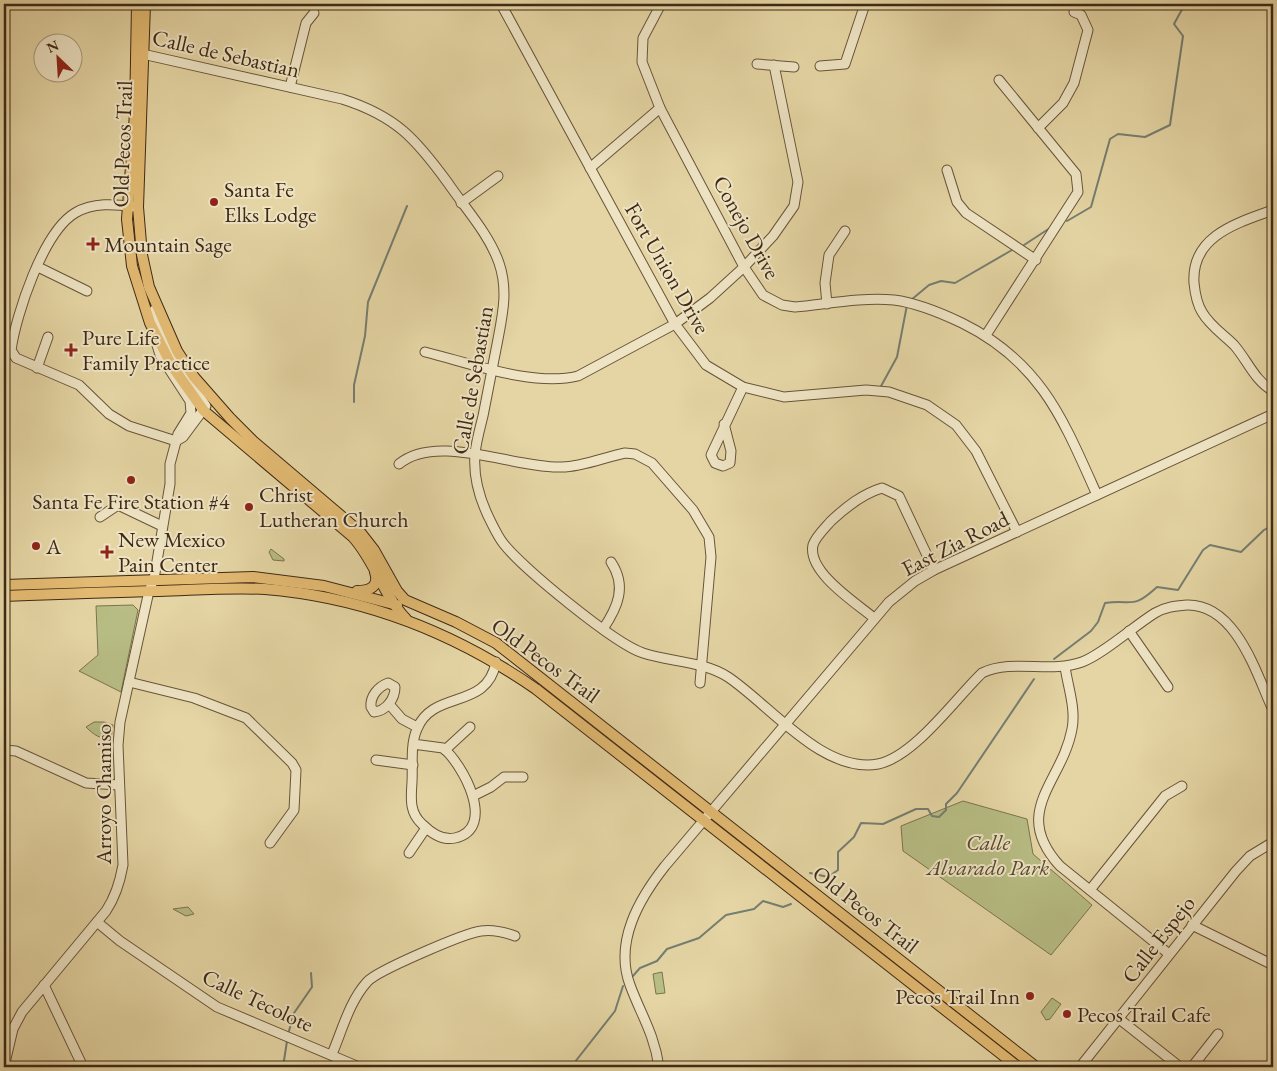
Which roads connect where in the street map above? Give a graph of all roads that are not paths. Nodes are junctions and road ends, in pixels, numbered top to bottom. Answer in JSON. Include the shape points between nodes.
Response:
{"nodes":[{"id":1,"x":137,"y":4,"type":"edge"},
{"id":2,"x":145,"y":4,"type":"edge"},
{"id":3,"x":501,"y":4,"type":"edge"},
{"id":4,"x":661,"y":4,"type":"edge"},
{"id":5,"x":865,"y":4,"type":"edge"},
{"id":6,"x":1074,"y":12,"type":"dead end"},
{"id":7,"x":314,"y":13,"type":"dead end"},
{"id":8,"x":140,"y":53,"type":"junction"},
{"id":9,"x":757,"y":64,"type":"dead end"},
{"id":10,"x":774,"y":65,"type":"junction"},
{"id":11,"x":820,"y":66,"type":"dead end"},
{"id":12,"x":794,"y":67,"type":"dead end"},
{"id":13,"x":999,"y":80,"type":"dead end"},
{"id":14,"x":290,"y":87,"type":"junction"},
{"id":15,"x":660,"y":108,"type":"junction"},
{"id":16,"x":1038,"y":128,"type":"junction"},
{"id":17,"x":590,"y":168,"type":"junction"},
{"id":18,"x":947,"y":170,"type":"dead end"},
{"id":19,"x":498,"y":176,"type":"dead end"},
{"id":20,"x":461,"y":203,"type":"junction"},
{"id":21,"x":133,"y":206,"type":"junction"},
{"id":22,"x":1273,"y":210,"type":"edge"},
{"id":23,"x":845,"y":231,"type":"dead end"},
{"id":24,"x":1036,"y":260,"type":"junction"},
{"id":25,"x":744,"y":267,"type":"junction"},
{"id":26,"x":38,"y":268,"type":"junction"},
{"id":27,"x":149,"y":287,"type":"junction"},
{"id":28,"x":87,"y":291,"type":"dead end"},
{"id":29,"x":827,"y":304,"type":"junction"},
{"id":30,"x":150,"y":323,"type":"junction"},
{"id":31,"x":675,"y":324,"type":"junction"},
{"id":32,"x":986,"y":335,"type":"junction"},
{"id":33,"x":48,"y":338,"type":"dead end"},
{"id":34,"x":425,"y":352,"type":"dead end"},
{"id":35,"x":37,"y":368,"type":"junction"},
{"id":36,"x":493,"y":368,"type":"junction"},
{"id":37,"x":743,"y":387,"type":"junction"},
{"id":38,"x":1273,"y":391,"type":"edge"},
{"id":39,"x":204,"y":411,"type":"junction"},
{"id":40,"x":1273,"y":414,"type":"edge"},
{"id":41,"x":724,"y":424,"type":"dead end"},
{"id":42,"x":176,"y":441,"type":"junction"},
{"id":43,"x":475,"y":455,"type":"junction"},
{"id":44,"x":399,"y":464,"type":"dead end"},
{"id":45,"x":1097,"y":495,"type":"junction"},
{"id":46,"x":100,"y":517,"type":"dead end"},
{"id":47,"x":162,"y":526,"type":"junction"},
{"id":48,"x":1017,"y":532,"type":"junction"},
{"id":49,"x":370,"y":560,"type":"junction"},
{"id":50,"x":611,"y":562,"type":"dead end"},
{"id":51,"x":934,"y":570,"type":"junction"},
{"id":52,"x":154,"y":579,"type":"junction"},
{"id":53,"x":4,"y":585,"type":"edge"},
{"id":54,"x":149,"y":591,"type":"junction"},
{"id":55,"x":350,"y":592,"type":"junction"},
{"id":56,"x":4,"y":596,"type":"edge"},
{"id":57,"x":394,"y":603,"type":"junction"},
{"id":58,"x":874,"y":618,"type":"junction"},
{"id":59,"x":408,"y":621,"type":"junction"},
{"id":60,"x":603,"y":629,"type":"junction"},
{"id":61,"x":1129,"y":631,"type":"junction"},
{"id":62,"x":496,"y":662,"type":"junction"},
{"id":63,"x":702,"y":667,"type":"junction"},
{"id":64,"x":1065,"y":667,"type":"junction"},
{"id":65,"x":528,"y":669,"type":"junction"},
{"id":66,"x":511,"y":672,"type":"junction"},
{"id":67,"x":129,"y":682,"type":"junction"},
{"id":68,"x":700,"y":683,"type":"dead end"},
{"id":69,"x":1168,"y":686,"type":"dead end"},
{"id":70,"x":554,"y":687,"type":"junction"},
{"id":71,"x":464,"y":698,"type":"junction"},
{"id":72,"x":388,"y":704,"type":"dead end"},
{"id":73,"x":1273,"y":709,"type":"edge"},
{"id":74,"x":786,"y":723,"type":"junction"},
{"id":75,"x":417,"y":727,"type":"junction"},
{"id":76,"x":470,"y":727,"type":"dead end"},
{"id":77,"x":414,"y":744,"type":"junction"},
{"id":78,"x":4,"y":750,"type":"edge"},
{"id":79,"x":445,"y":750,"type":"junction"},
{"id":80,"x":376,"y":760,"type":"dead end"},
{"id":81,"x":413,"y":765,"type":"junction"},
{"id":82,"x":523,"y":777,"type":"dead end"},
{"id":83,"x":119,"y":785,"type":"junction"},
{"id":84,"x":1182,"y":786,"type":"dead end"},
{"id":85,"x":473,"y":796,"type":"junction"},
{"id":86,"x":712,"y":812,"type":"junction"},
{"id":87,"x":705,"y":821,"type":"junction"},
{"id":88,"x":426,"y":828,"type":"junction"},
{"id":89,"x":1273,"y":842,"type":"edge"},
{"id":90,"x":270,"y":843,"type":"dead end"},
{"id":91,"x":409,"y":853,"type":"dead end"},
{"id":92,"x":1090,"y":890,"type":"junction"},
{"id":93,"x":97,"y":922,"type":"junction"},
{"id":94,"x":1192,"y":925,"type":"junction"},
{"id":95,"x":515,"y":936,"type":"dead end"},
{"id":96,"x":1170,"y":954,"type":"junction"},
{"id":97,"x":1273,"y":965,"type":"edge"},
{"id":98,"x":44,"y":985,"type":"junction"},
{"id":99,"x":1118,"y":1018,"type":"junction"},
{"id":100,"x":1218,"y":1034,"type":"dead end"},
{"id":101,"x":332,"y":1054,"type":"junction"},
{"id":102,"x":4,"y":1067,"type":"edge"},
{"id":103,"x":83,"y":1067,"type":"edge"},
{"id":104,"x":359,"y":1067,"type":"edge"},
{"id":105,"x":659,"y":1067,"type":"edge"},
{"id":106,"x":1018,"y":1067,"type":"edge"},
{"id":107,"x":1036,"y":1067,"type":"edge"},
{"id":108,"x":1080,"y":1067,"type":"edge"},
{"id":109,"x":1180,"y":1067,"type":"edge"},
{"id":110,"x":1192,"y":1067,"type":"edge"}],
"edges":[{"from":1,"to":8,"type":"main road","name":"Old Pecos Trail"},
{"from":2,"to":8,"type":"main road","name":"Old Pecos Trail"},
{"from":3,"to":17,"type":"street","name":"Fort Union Drive"},
{"from":4,"to":15,"type":"street","name":"Conejo Drive","via":[[643,38],[642,62]]},
{"from":5,"to":11,"type":"street","via":[[845,64]]},
{"from":6,"to":16,"type":"street","via":[[1081,15],[1088,30],[1074,82],[1063,103]]},
{"from":7,"to":14,"type":"street","via":[[306,24]]},
{"from":8,"to":14,"type":"street","name":"Calle de Sebastian"},
{"from":8,"to":21,"type":"main road","name":"Old Pecos Trail"},
{"from":9,"to":10,"type":"street"},
{"from":10,"to":12,"type":"street"},
{"from":10,"to":25,"type":"street","via":[[798,182],[794,206],[773,236]]},
{"from":13,"to":16,"type":"street"},
{"from":14,"to":20,"type":"street","name":"Calle de Sebastian","via":[[368,107],[405,131],[424,151]]},
{"from":15,"to":17,"type":"street"},
{"from":15,"to":25,"type":"street","name":"Conejo Drive"},
{"from":16,"to":24,"type":"street","via":[[1076,174],[1078,192]]},
{"from":17,"to":31,"type":"street","name":"Fort Union Drive"},
{"from":18,"to":24,"type":"street","via":[[957,202],[966,213]]},
{"from":19,"to":20,"type":"street"},
{"from":20,"to":36,"type":"street","name":"Calle de Sebastian","via":[[490,242],[500,264],[505,300]]},
{"from":21,"to":26,"type":"street","via":[[91,206],[74,213],[58,228]]},
{"from":21,"to":27,"type":"main road","name":"Old Pecos Trail"},
{"from":21,"to":30,"type":"main road","name":"Old Pecos Trail","via":[[128,234],[132,266]]},
{"from":22,"to":38,"type":"street","via":[[1230,226],[1211,238],[1198,259],[1194,277],[1197,300],[1206,318],[1233,345],[1257,378]]},
{"from":23,"to":29,"type":"street","via":[[829,256],[825,283]]},
{"from":24,"to":32,"type":"street"},
{"from":25,"to":29,"type":"street","name":"Conejo Drive","via":[[762,295],[782,305]]},
{"from":25,"to":31,"type":"street"},
{"from":26,"to":28,"type":"street"},
{"from":26,"to":35,"type":"street","via":[[19,309],[11,350],[16,358]]},
{"from":27,"to":39,"type":"street","via":[[166,342],[205,401]]},
{"from":27,"to":65,"type":"main road","name":"Old Pecos Trail","via":[[177,351],[194,377],[254,441],[360,532],[405,600],[473,630],[496,643]]},
{"from":29,"to":32,"type":"street","name":"Conejo Drive","via":[[879,300],[923,306]]},
{"from":30,"to":39,"type":"main road","name":"Old Pecos Trail","via":[[172,366]]},
{"from":30,"to":42,"type":"street","name":"Arroyo Chamiso","via":[[160,355],[191,405],[190,416]]},
{"from":31,"to":36,"type":"street","via":[[578,376],[563,380],[533,378]]},
{"from":31,"to":37,"type":"street","name":"Fort Union Drive","via":[[706,365]]},
{"from":32,"to":45,"type":"street","name":"Conejo Drive","via":[[1026,367],[1041,386],[1074,443]]},
{"from":33,"to":35,"type":"street"},
{"from":34,"to":36,"type":"street"},
{"from":35,"to":42,"type":"street","via":[[78,386],[109,414],[129,426]]},
{"from":36,"to":43,"type":"street","name":"Calle de Sebastian"},
{"from":37,"to":41,"type":"street"},
{"from":37,"to":48,"type":"street","name":"Fort Union Drive","via":[[784,397],[866,390],[889,392],[927,406],[956,425],[976,451]]},
{"from":39,"to":42,"type":"street"},
{"from":39,"to":49,"type":"main road","name":"Old Pecos Trail","via":[[343,528]]},
{"from":40,"to":45,"type":"street","name":"East Zia Road"},
{"from":42,"to":47,"type":"street","name":"Arroyo Chamiso"},
{"from":43,"to":44,"type":"street","via":[[425,452],[409,456]]},
{"from":43,"to":60,"type":"street","name":"Calle de Sebastian","via":[[479,493],[502,543],[522,564]]},
{"from":43,"to":63,"type":"street","via":[[562,468],[625,453],[635,454],[652,463],[693,510],[709,537],[711,557]]},
{"from":45,"to":48,"type":"street","name":"East Zia Road"},
{"from":46,"to":47,"type":"street","via":[[118,505]]},
{"from":47,"to":52,"type":"street","name":"Arroyo Chamiso"},
{"from":48,"to":51,"type":"street","name":"East Zia Road"},
{"from":49,"to":55,"type":"main road","via":[[377,576],[375,584],[367,591]]},
{"from":49,"to":57,"type":"main road","name":"Old Pecos Trail"},
{"from":50,"to":60,"type":"street","via":[[618,572],[620,594],[614,613]]},
{"from":51,"to":58,"type":"street","name":"East Zia Road","via":[[914,581]]},
{"from":51,"to":58,"type":"street","via":[[898,496],[882,488],[868,492],[841,512],[821,531],[813,545],[813,559],[819,572]]},
{"from":52,"to":53,"type":"main road"},
{"from":52,"to":54,"type":"street","name":"Arroyo Chamiso"},
{"from":52,"to":55,"type":"main road","via":[[253,577]]},
{"from":54,"to":56,"type":"main road"},
{"from":54,"to":59,"type":"main road","via":[[223,588],[281,591],[348,603]]},
{"from":54,"to":67,"type":"street","name":"Arroyo Chamiso"},
{"from":55,"to":57,"type":"main road"},
{"from":57,"to":59,"type":"main road","name":"Old Pecos Trail"},
{"from":57,"to":65,"type":"main road","via":[[453,627]]},
{"from":58,"to":74,"type":"street","name":"East Zia Road"},
{"from":59,"to":62,"type":"main road","name":"Old Pecos Trail"},
{"from":60,"to":63,"type":"street","name":"Calle de Sebastian","via":[[640,652]]},
{"from":61,"to":64,"type":"street","via":[[1085,661]]},
{"from":61,"to":69,"type":"street"},
{"from":61,"to":73,"type":"street","via":[[1156,612],[1171,606],[1197,605],[1217,613],[1234,629]]},
{"from":62,"to":66,"type":"main road","name":"Old Pecos Trail"},
{"from":62,"to":70,"type":"main road","via":[[506,661]]},
{"from":62,"to":71,"type":"street","via":[[485,686]]},
{"from":63,"to":68,"type":"street"},
{"from":63,"to":74,"type":"street","name":"Calle de Sebastian","via":[[726,676]]},
{"from":64,"to":74,"type":"street","name":"Calle de Sebastian","via":[[1011,665],[982,673],[917,742],[898,756],[878,764],[843,762],[823,752]]},
{"from":64,"to":92,"type":"street","via":[[1072,727],[1066,749],[1041,800],[1038,826],[1048,853]]},
{"from":65,"to":70,"type":"main road","name":"Old Pecos Trail"},
{"from":66,"to":71,"type":"street","via":[[500,675],[481,695]]},
{"from":66,"to":87,"type":"main road","name":"Old Pecos Trail","via":[[536,688]]},
{"from":67,"to":83,"type":"street","name":"Arroyo Chamiso","via":[[118,738]]},
{"from":67,"to":90,"type":"street","via":[[194,698],[246,718],[292,763],[296,770],[294,810]]},
{"from":70,"to":86,"type":"main road","name":"Old Pecos Trail"},
{"from":71,"to":75,"type":"street","via":[[435,708]]},
{"from":72,"to":75,"type":"street","via":[[402,719]]},
{"from":74,"to":86,"type":"street","name":"East Zia Road"},
{"from":75,"to":77,"type":"street"},
{"from":76,"to":79,"type":"street"},
{"from":77,"to":79,"type":"street","via":[[436,745]]},
{"from":77,"to":81,"type":"street"},
{"from":78,"to":83,"type":"street","via":[[16,751],[86,783]]},
{"from":79,"to":85,"type":"street"},
{"from":80,"to":81,"type":"street"},
{"from":81,"to":88,"type":"street","via":[[412,811]]},
{"from":82,"to":85,"type":"street","via":[[504,777]]},
{"from":83,"to":93,"type":"street","name":"Arroyo Chamiso","via":[[122,872],[116,894]]},
{"from":84,"to":92,"type":"street","via":[[1165,796]]},
{"from":85,"to":88,"type":"street","via":[[476,817],[467,833],[445,839]]},
{"from":86,"to":87,"type":"street","name":"East Zia Road"},
{"from":86,"to":107,"type":"main road","name":"Old Pecos Trail"},
{"from":87,"to":105,"type":"street","name":"East Zia Road","via":[[650,886],[636,911],[627,938],[626,972],[653,1036]]},
{"from":87,"to":106,"type":"main road","name":"Old Pecos Trail"},
{"from":88,"to":91,"type":"street"},
{"from":89,"to":94,"type":"street","name":"Calle Espejo","via":[[1245,860]]},
{"from":92,"to":96,"type":"street"},
{"from":93,"to":98,"type":"street","name":"Arroyo Chamiso"},
{"from":93,"to":101,"type":"street","name":"Calle Tecolote","via":[[211,1003]]},
{"from":94,"to":96,"type":"street","name":"Calle Espejo"},
{"from":94,"to":97,"type":"street"},
{"from":95,"to":101,"type":"street","via":[[500,931],[481,931],[448,941],[368,980],[357,994]]},
{"from":96,"to":99,"type":"street","name":"Calle Espejo"},
{"from":98,"to":102,"type":"street","name":"Arroyo Chamiso","via":[[17,1020]]},
{"from":98,"to":103,"type":"street"},
{"from":99,"to":108,"type":"street","name":"Calle Espejo"},
{"from":99,"to":109,"type":"street"},
{"from":100,"to":110,"type":"street"},
{"from":101,"to":104,"type":"street","name":"Calle Tecolote"}]}
